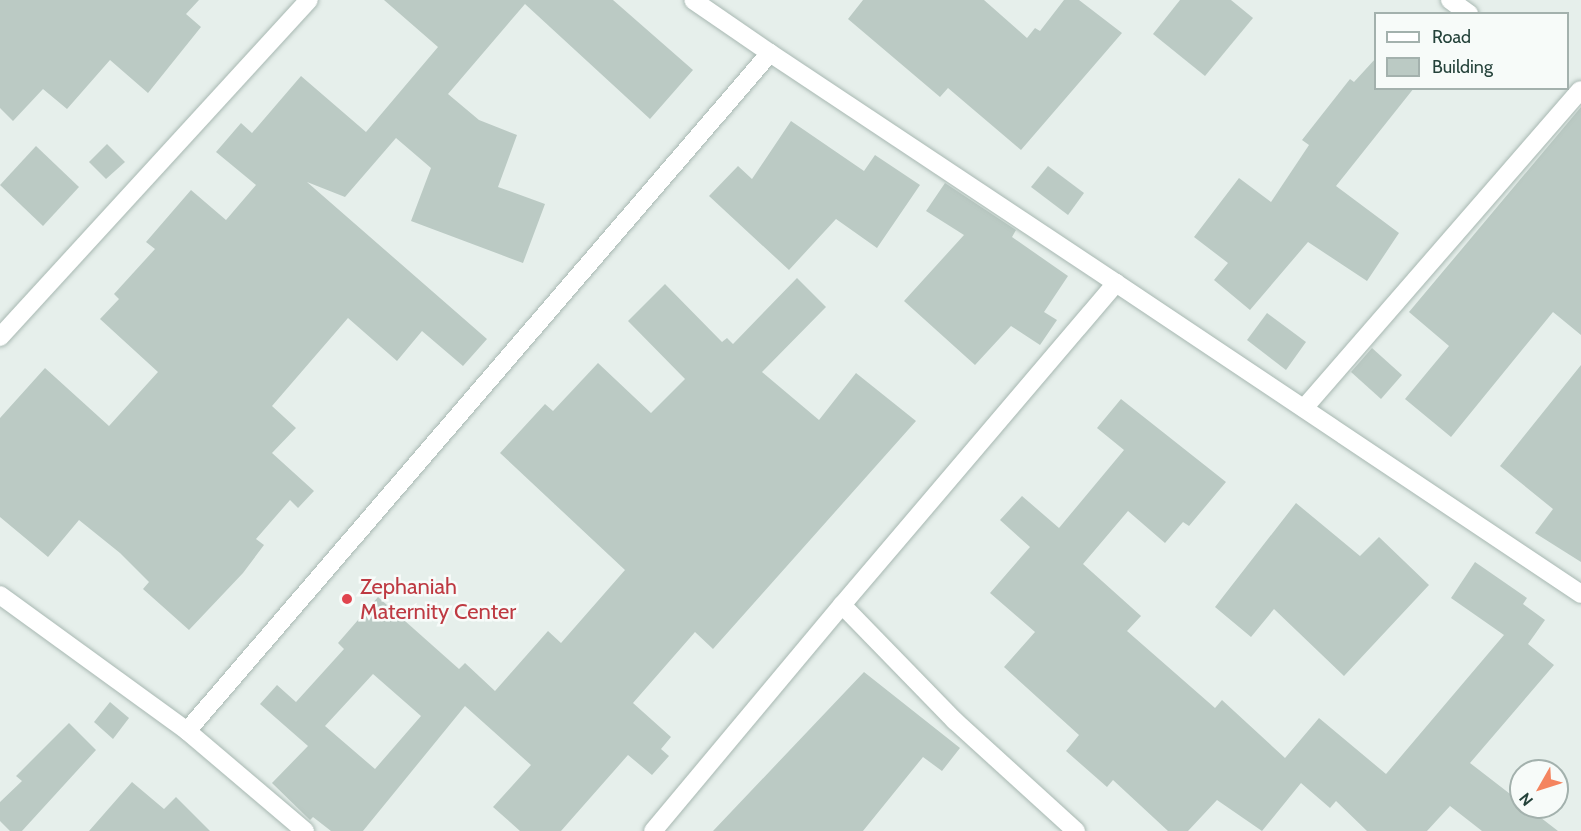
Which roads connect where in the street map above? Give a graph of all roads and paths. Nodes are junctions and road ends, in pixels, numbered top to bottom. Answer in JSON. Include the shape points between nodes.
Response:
{"nodes":[{"id":1,"x":309,"y":0,"type":"edge"},
{"id":2,"x":693,"y":0,"type":"edge"},
{"id":3,"x":1450,"y":0,"type":"edge"},
{"id":4,"x":1466,"y":12,"type":"edge"},
{"id":5,"x":770,"y":53,"type":"junction"},
{"id":6,"x":1576,"y":87,"type":"edge"},
{"id":7,"x":1116,"y":283,"type":"junction"},
{"id":8,"x":0,"y":337,"type":"edge"},
{"id":9,"x":1304,"y":408,"type":"junction"},
{"id":10,"x":1581,"y":594,"type":"edge"},
{"id":11,"x":0,"y":595,"type":"edge"},
{"id":12,"x":842,"y":605,"type":"junction"},
{"id":13,"x":187,"y":731,"type":"junction"},
{"id":14,"x":304,"y":831,"type":"edge"},
{"id":15,"x":653,"y":831,"type":"edge"},
{"id":16,"x":1076,"y":831,"type":"edge"}],
"edges":[{"from":1,"to":8,"type":"street"},
{"from":2,"to":5,"type":"street"},
{"from":3,"to":4,"type":"street"},
{"from":5,"to":7,"type":"street"},
{"from":5,"to":13,"type":"street"},
{"from":6,"to":9,"type":"street"},
{"from":7,"to":9,"type":"street"},
{"from":7,"to":12,"type":"street"},
{"from":9,"to":10,"type":"street"},
{"from":11,"to":13,"type":"street"},
{"from":12,"to":15,"type":"street"},
{"from":12,"to":16,"type":"street","via":[[955,721]]},
{"from":13,"to":14,"type":"street"}]}
